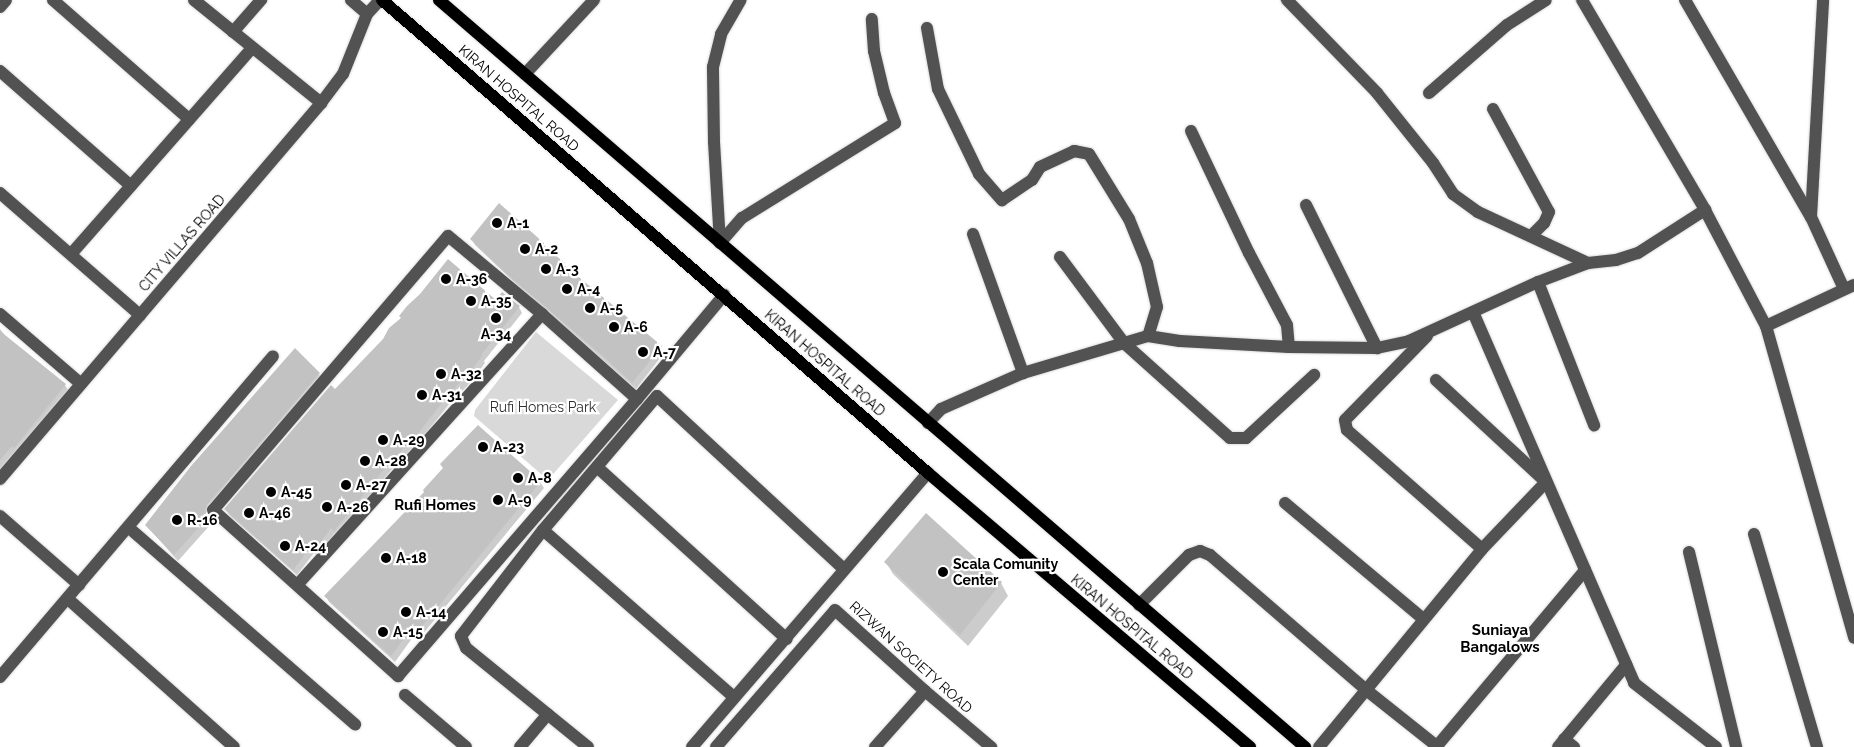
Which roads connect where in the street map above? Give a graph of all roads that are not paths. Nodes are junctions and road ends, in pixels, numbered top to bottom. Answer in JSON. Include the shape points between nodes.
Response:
{"nodes":[{"id":1,"x":6,"y":0,"type":"edge"},
{"id":2,"x":53,"y":0,"type":"edge"},
{"id":3,"x":194,"y":0,"type":"edge"},
{"id":4,"x":261,"y":0,"type":"edge"},
{"id":5,"x":351,"y":0,"type":"edge"},
{"id":6,"x":381,"y":0,"type":"edge"},
{"id":7,"x":439,"y":0,"type":"edge"},
{"id":8,"x":594,"y":0,"type":"edge"},
{"id":9,"x":741,"y":0,"type":"edge"},
{"id":10,"x":1287,"y":0,"type":"edge"},
{"id":11,"x":1546,"y":0,"type":"edge"},
{"id":12,"x":1582,"y":0,"type":"edge"},
{"id":13,"x":1685,"y":0,"type":"edge"},
{"id":14,"x":1823,"y":0,"type":"edge"},
{"id":15,"x":0,"y":7,"type":"edge"},
{"id":16,"x":367,"y":14,"type":"junction"},
{"id":17,"x":872,"y":19,"type":"dead end"},
{"id":18,"x":927,"y":28,"type":"dead end"},
{"id":19,"x":233,"y":32,"type":"junction"},
{"id":20,"x":252,"y":48,"type":"junction"},
{"id":21,"x":0,"y":71,"type":"edge"},
{"id":22,"x":525,"y":74,"type":"junction"},
{"id":23,"x":1429,"y":93,"type":"dead end"},
{"id":24,"x":321,"y":103,"type":"junction"},
{"id":25,"x":1493,"y":110,"type":"dead end"},
{"id":26,"x":189,"y":119,"type":"junction"},
{"id":27,"x":1191,"y":131,"type":"dead end"},
{"id":28,"x":131,"y":186,"type":"junction"},
{"id":29,"x":0,"y":193,"type":"edge"},
{"id":30,"x":1306,"y":205,"type":"dead end"},
{"id":31,"x":1705,"y":210,"type":"junction"},
{"id":32,"x":1811,"y":217,"type":"junction"},
{"id":33,"x":973,"y":234,"type":"dead end"},
{"id":34,"x":1531,"y":236,"type":"junction"},
{"id":35,"x":720,"y":243,"type":"junction"},
{"id":36,"x":72,"y":253,"type":"junction"},
{"id":37,"x":1060,"y":257,"type":"dead end"},
{"id":38,"x":1588,"y":263,"type":"junction"},
{"id":39,"x":1538,"y":282,"type":"junction"},
{"id":40,"x":1849,"y":287,"type":"edge"},
{"id":41,"x":724,"y":295,"type":"junction"},
{"id":42,"x":1473,"y":312,"type":"junction"},
{"id":43,"x":0,"y":314,"type":"edge"},
{"id":44,"x":542,"y":314,"type":"junction"},
{"id":45,"x":140,"y":315,"type":"junction"},
{"id":46,"x":1766,"y":326,"type":"junction"},
{"id":47,"x":1432,"y":330,"type":"junction"},
{"id":48,"x":1148,"y":336,"type":"junction"},
{"id":49,"x":1124,"y":343,"type":"junction"},
{"id":50,"x":1290,"y":347,"type":"junction"},
{"id":51,"x":1377,"y":348,"type":"junction"},
{"id":52,"x":273,"y":356,"type":"dead end"},
{"id":53,"x":1023,"y":373,"type":"junction"},
{"id":54,"x":1314,"y":375,"type":"dead end"},
{"id":55,"x":1436,"y":380,"type":"dead end"},
{"id":56,"x":81,"y":384,"type":"junction"},
{"id":57,"x":637,"y":399,"type":"junction"},
{"id":58,"x":928,"y":423,"type":"junction"},
{"id":59,"x":1594,"y":425,"type":"dead end"},
{"id":60,"x":597,"y":467,"type":"junction"},
{"id":61,"x":928,"y":473,"type":"junction"},
{"id":62,"x":0,"y":479,"type":"edge"},
{"id":63,"x":1546,"y":482,"type":"junction"},
{"id":64,"x":1285,"y":503,"type":"dead end"},
{"id":65,"x":0,"y":516,"type":"edge"},
{"id":66,"x":128,"y":527,"type":"junction"},
{"id":67,"x":543,"y":530,"type":"junction"},
{"id":68,"x":1754,"y":534,"type":"dead end"},
{"id":69,"x":1482,"y":549,"type":"junction"},
{"id":70,"x":1689,"y":552,"type":"dead end"},
{"id":71,"x":844,"y":569,"type":"junction"},
{"id":72,"x":1585,"y":570,"type":"junction"},
{"id":73,"x":298,"y":584,"type":"junction"},
{"id":74,"x":79,"y":585,"type":"junction"},
{"id":75,"x":68,"y":599,"type":"junction"},
{"id":76,"x":1139,"y":605,"type":"junction"},
{"id":77,"x":1423,"y":619,"type":"junction"},
{"id":78,"x":787,"y":638,"type":"junction"},
{"id":79,"x":1854,"y":638,"type":"edge"},
{"id":80,"x":1626,"y":665,"type":"junction"},
{"id":81,"x":0,"y":677,"type":"edge"},
{"id":82,"x":1365,"y":689,"type":"junction"},
{"id":83,"x":925,"y":691,"type":"junction"},
{"id":84,"x":405,"y":695,"type":"dead end"},
{"id":85,"x":734,"y":696,"type":"junction"},
{"id":86,"x":548,"y":714,"type":"junction"},
{"id":87,"x":355,"y":724,"type":"dead end"},
{"id":88,"x":1565,"y":744,"type":"edge"},
{"id":89,"x":234,"y":747,"type":"edge"},
{"id":90,"x":466,"y":747,"type":"edge"},
{"id":91,"x":520,"y":747,"type":"edge"},
{"id":92,"x":588,"y":747,"type":"edge"},
{"id":93,"x":692,"y":747,"type":"edge"},
{"id":94,"x":716,"y":747,"type":"edge"},
{"id":95,"x":875,"y":747,"type":"edge"},
{"id":96,"x":991,"y":747,"type":"edge"},
{"id":97,"x":1250,"y":747,"type":"edge"},
{"id":98,"x":1305,"y":747,"type":"edge"},
{"id":99,"x":1319,"y":747,"type":"edge"},
{"id":100,"x":1437,"y":747,"type":"edge"},
{"id":101,"x":1716,"y":747,"type":"edge"},
{"id":102,"x":1736,"y":747,"type":"edge"},
{"id":103,"x":1817,"y":747,"type":"edge"}],
"edges":[{"from":1,"to":15,"type":"street"},
{"from":2,"to":26,"type":"street"},
{"from":3,"to":19,"type":"street"},
{"from":4,"to":19,"type":"street"},
{"from":5,"to":16,"type":"street"},
{"from":6,"to":16,"type":"street"},
{"from":6,"to":41,"type":"main road","name":"KIRAN HOSPITAL ROAD"},
{"from":7,"to":22,"type":"main road","name":"KIRAN HOSPITAL ROAD"},
{"from":8,"to":22,"type":"street"},
{"from":9,"to":35,"type":"street","via":[[721,34],[713,67]]},
{"from":10,"to":34,"type":"street","via":[[1377,93],[1433,162],[1453,194],[1478,212]]},
{"from":11,"to":23,"type":"street","via":[[1508,25]]},
{"from":12,"to":31,"type":"street"},
{"from":13,"to":32,"type":"street"},
{"from":14,"to":32,"type":"street"},
{"from":16,"to":24,"type":"street","name":"CITY VILLAS ROAD","via":[[342,74]]},
{"from":17,"to":35,"type":"street","via":[[874,52],[895,123],[742,218]]},
{"from":18,"to":48,"type":"street","via":[[938,89],[979,174],[1002,200],[1032,180],[1040,167],[1074,151],[1089,154],[1129,219],[1147,263],[1157,307]]},
{"from":19,"to":20,"type":"street"},
{"from":20,"to":24,"type":"street"},
{"from":20,"to":26,"type":"street"},
{"from":21,"to":28,"type":"street"},
{"from":22,"to":35,"type":"main road","name":"KIRAN HOSPITAL ROAD"},
{"from":24,"to":45,"type":"street","name":"CITY VILLAS ROAD"},
{"from":25,"to":34,"type":"street","via":[[1549,212],[1544,223]]},
{"from":26,"to":28,"type":"street"},
{"from":27,"to":50,"type":"street","via":[[1287,325]]},
{"from":28,"to":36,"type":"street"},
{"from":29,"to":36,"type":"street"},
{"from":30,"to":51,"type":"street"},
{"from":31,"to":38,"type":"street","via":[[1638,253],[1616,260]]},
{"from":31,"to":46,"type":"street"},
{"from":32,"to":40,"type":"street"},
{"from":33,"to":53,"type":"street"},
{"from":34,"to":38,"type":"street"},
{"from":35,"to":58,"type":"main road","name":"KIRAN HOSPITAL ROAD"},
{"from":36,"to":45,"type":"street"},
{"from":37,"to":49,"type":"street"},
{"from":38,"to":39,"type":"street"},
{"from":39,"to":42,"type":"street"},
{"from":39,"to":59,"type":"street"},
{"from":40,"to":46,"type":"street"},
{"from":41,"to":57,"type":"street"},
{"from":41,"to":61,"type":"main road","name":"KIRAN HOSPITAL ROAD"},
{"from":42,"to":47,"type":"street"},
{"from":42,"to":63,"type":"street"},
{"from":43,"to":56,"type":"street"},
{"from":44,"to":57,"type":"street"},
{"from":44,"to":73,"type":"street"},
{"from":44,"to":73,"type":"street","via":[[447,236],[212,509]]},
{"from":45,"to":56,"type":"street","name":"CITY VILLAS ROAD"},
{"from":46,"to":79,"type":"street"},
{"from":47,"to":51,"type":"street","via":[[1409,341]]},
{"from":47,"to":69,"type":"street","via":[[1345,420],[1347,430]]},
{"from":48,"to":49,"type":"street"},
{"from":48,"to":50,"type":"street","via":[[1180,341]]},
{"from":49,"to":53,"type":"street"},
{"from":49,"to":54,"type":"street","via":[[1230,438],[1246,438]]},
{"from":50,"to":51,"type":"street"},
{"from":52,"to":66,"type":"street"},
{"from":53,"to":58,"type":"street","via":[[941,409]]},
{"from":55,"to":63,"type":"street"},
{"from":56,"to":62,"type":"street","name":"CITY VILLAS ROAD"},
{"from":57,"to":73,"type":"street","via":[[398,676]]},
{"from":58,"to":76,"type":"main road","name":"KIRAN HOSPITAL ROAD"},
{"from":60,"to":67,"type":"street"},
{"from":60,"to":71,"type":"street","via":[[657,396]]},
{"from":60,"to":78,"type":"street"},
{"from":61,"to":71,"type":"street"},
{"from":61,"to":97,"type":"main road","name":"KIRAN HOSPITAL ROAD"},
{"from":63,"to":69,"type":"street"},
{"from":63,"to":72,"type":"street"},
{"from":64,"to":77,"type":"street"},
{"from":65,"to":74,"type":"street"},
{"from":66,"to":74,"type":"street"},
{"from":66,"to":87,"type":"street"},
{"from":67,"to":85,"type":"street"},
{"from":67,"to":86,"type":"street","via":[[461,636],[466,648]]},
{"from":68,"to":103,"type":"street"},
{"from":69,"to":77,"type":"street"},
{"from":70,"to":102,"type":"street"},
{"from":71,"to":78,"type":"street"},
{"from":72,"to":80,"type":"street"},
{"from":72,"to":100,"type":"street"},
{"from":74,"to":75,"type":"street"},
{"from":75,"to":81,"type":"street"},
{"from":75,"to":89,"type":"street"},
{"from":76,"to":82,"type":"street","via":[[1189,554],[1200,551],[1210,554]]},
{"from":76,"to":98,"type":"main road","name":"KIRAN HOSPITAL ROAD"},
{"from":77,"to":82,"type":"street"},
{"from":78,"to":85,"type":"street"},
{"from":80,"to":88,"type":"street"},
{"from":80,"to":101,"type":"street","via":[[1634,682]]},
{"from":82,"to":99,"type":"street"},
{"from":82,"to":100,"type":"street"},
{"from":83,"to":94,"type":"street","name":"RIZWAN SOCIETY ROAD","via":[[835,610]]},
{"from":83,"to":95,"type":"street"},
{"from":83,"to":96,"type":"street","name":"RIZWAN SOCIETY ROAD"},
{"from":84,"to":90,"type":"street"},
{"from":85,"to":93,"type":"street"},
{"from":86,"to":91,"type":"street"},
{"from":86,"to":92,"type":"street"}]}
